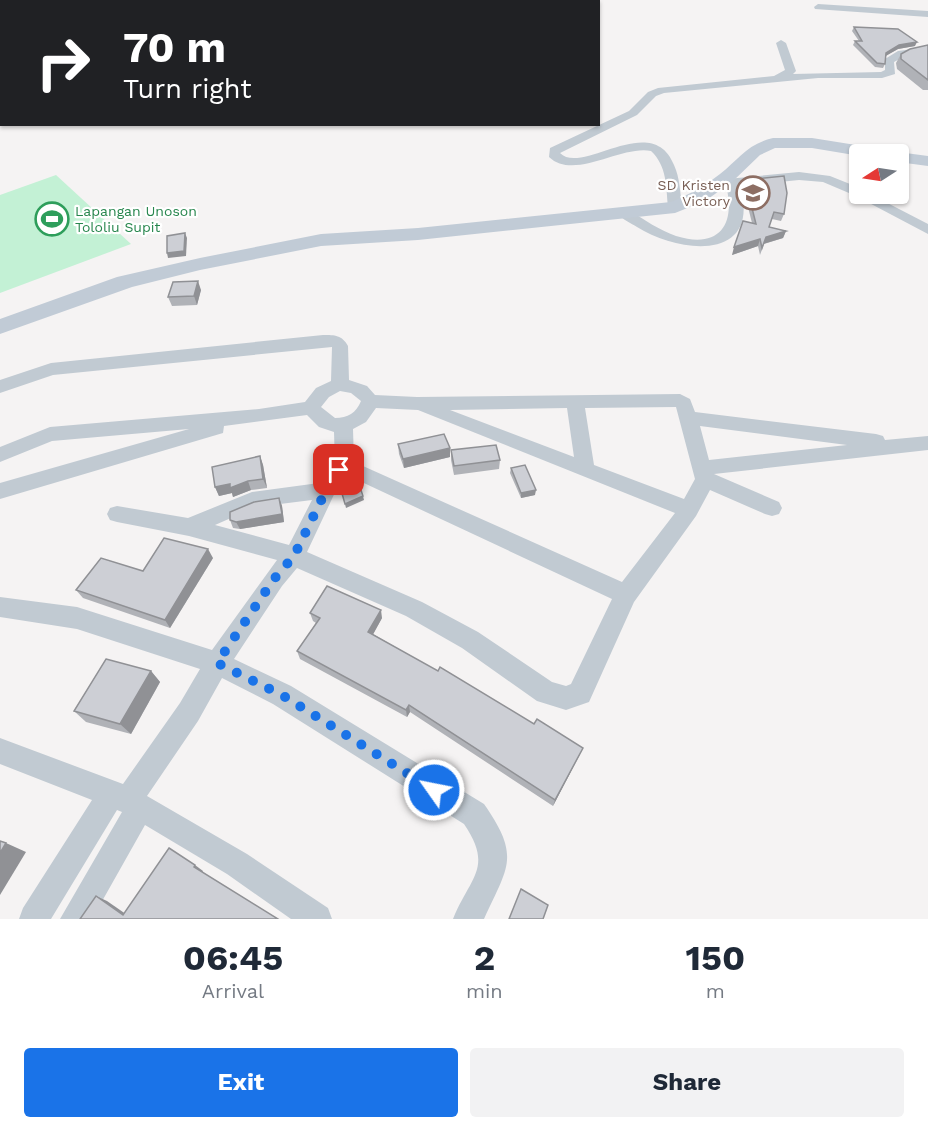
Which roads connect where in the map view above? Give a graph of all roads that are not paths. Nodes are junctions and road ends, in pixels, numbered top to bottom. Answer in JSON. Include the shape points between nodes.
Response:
{"nodes":[{"id":1,"x":818,"y":7,"type":"dead end"},
{"id":2,"x":928,"y":14,"type":"edge"},
{"id":3,"x":781,"y":43,"type":"dead end"},
{"id":4,"x":928,"y":50,"type":"edge"},
{"id":5,"x":775,"y":80,"type":"junction"},
{"id":6,"x":849,"y":149,"type":"edge"},
{"id":7,"x":909,"y":158,"type":"edge"},
{"id":8,"x":928,"y":161,"type":"edge"},
{"id":9,"x":726,"y":182,"type":"junction"},
{"id":10,"x":849,"y":187,"type":"edge"},
{"id":11,"x":880,"y":204,"type":"edge"},
{"id":12,"x":675,"y":207,"type":"junction"},
{"id":13,"x":625,"y":214,"type":"junction"},
{"id":14,"x":928,"y":230,"type":"edge"},
{"id":15,"x":0,"y":327,"type":"edge"},
{"id":16,"x":340,"y":385,"type":"junction"},
{"id":17,"x":0,"y":387,"type":"edge"},
{"id":18,"x":370,"y":401,"type":"junction"},
{"id":19,"x":575,"y":401,"type":"junction"},
{"id":20,"x":417,"y":404,"type":"junction"},
{"id":21,"x":312,"y":408,"type":"junction"},
{"id":22,"x":259,"y":416,"type":"junction"},
{"id":23,"x":688,"y":418,"type":"junction"},
{"id":24,"x":343,"y":426,"type":"junction"},
{"id":25,"x":928,"y":443,"type":"edge"},
{"id":26,"x":905,"y":445,"type":"junction"},
{"id":27,"x":0,"y":455,"type":"edge"},
{"id":28,"x":345,"y":469,"type":"junction"},
{"id":29,"x":585,"y":470,"type":"junction"},
{"id":30,"x":704,"y":474,"type":"junction"},
{"id":31,"x":327,"y":490,"type":"junction"},
{"id":32,"x":0,"y":491,"type":"edge"},
{"id":33,"x":772,"y":508,"type":"dead end"},
{"id":34,"x":689,"y":510,"type":"junction"},
{"id":35,"x":117,"y":514,"type":"dead end"},
{"id":36,"x":189,"y":527,"type":"junction"},
{"id":37,"x":294,"y":556,"type":"junction"},
{"id":38,"x":626,"y":595,"type":"junction"},
{"id":39,"x":0,"y":607,"type":"edge"},
{"id":40,"x":217,"y":663,"type":"junction"},
{"id":41,"x":0,"y":751,"type":"edge"},
{"id":42,"x":126,"y":800,"type":"junction"},
{"id":43,"x":34,"y":919,"type":"edge"},
{"id":44,"x":75,"y":919,"type":"edge"},
{"id":45,"x":317,"y":919,"type":"edge"},
{"id":46,"x":468,"y":919,"type":"edge"}],
"edges":[{"from":1,"to":2,"type":"street"},
{"from":3,"to":5,"type":"street","via":[[791,71]]},
{"from":4,"to":5,"type":"street","via":[[898,54],[889,61],[888,74]]},
{"from":5,"to":12,"type":"street","via":[[662,90],[652,94],[633,113],[554,151],[559,160],[575,162],[637,146],[654,148],[664,155],[668,165]]},
{"from":6,"to":9,"type":"main road","via":[[812,143],[773,143],[754,151]]},
{"from":7,"to":8,"type":"main road"},
{"from":9,"to":10,"type":"street","via":[[785,175],[819,176]]},
{"from":9,"to":12,"type":"main road"},
{"from":9,"to":13,"type":"street","via":[[737,194],[737,220],[731,231],[707,242],[676,241]]},
{"from":11,"to":14,"type":"street"},
{"from":12,"to":13,"type":"main road"},
{"from":13,"to":15,"type":"main road","via":[[311,242],[125,282]]},
{"from":16,"to":17,"type":"street","via":[[340,346],[335,341],[323,340],[51,369]]},
{"from":16,"to":18,"type":"street","via":[[354,386],[365,392]]},
{"from":16,"to":21,"type":"street","via":[[321,393]]},
{"from":18,"to":20,"type":"street"},
{"from":18,"to":24,"type":"street","via":[[368,412]]},
{"from":19,"to":20,"type":"street"},
{"from":19,"to":23,"type":"street","via":[[680,400]]},
{"from":19,"to":29,"type":"street"},
{"from":20,"to":29,"type":"street"},
{"from":21,"to":22,"type":"street"},
{"from":21,"to":24,"type":"street","via":[[317,418]]},
{"from":22,"to":27,"type":"street","via":[[50,434]]},
{"from":22,"to":32,"type":"street"},
{"from":23,"to":26,"type":"street"},
{"from":23,"to":30,"type":"street"},
{"from":24,"to":28,"type":"street"},
{"from":25,"to":26,"type":"street"},
{"from":26,"to":30,"type":"street"},
{"from":28,"to":31,"type":"street","via":[[335,472]]},
{"from":28,"to":38,"type":"street","via":[[353,469]]},
{"from":29,"to":34,"type":"street"},
{"from":30,"to":33,"type":"street"},
{"from":30,"to":34,"type":"street"},
{"from":31,"to":36,"type":"street","via":[[261,498]]},
{"from":31,"to":37,"type":"street"},
{"from":34,"to":38,"type":"street"},
{"from":35,"to":36,"type":"street"},
{"from":36,"to":37,"type":"street"},
{"from":37,"to":38,"type":"street","via":[[414,609],[470,640],[546,692],[566,698],[580,693]]},
{"from":37,"to":40,"type":"street"},
{"from":39,"to":40,"type":"street","via":[[77,618]]},
{"from":40,"to":42,"type":"street","via":[[189,712]]},
{"from":40,"to":46,"type":"street","via":[[282,695],[474,814],[496,857]]},
{"from":41,"to":42,"type":"street"},
{"from":42,"to":43,"type":"street"},
{"from":42,"to":44,"type":"street"},
{"from":42,"to":45,"type":"street","via":[[237,864]]}]}
